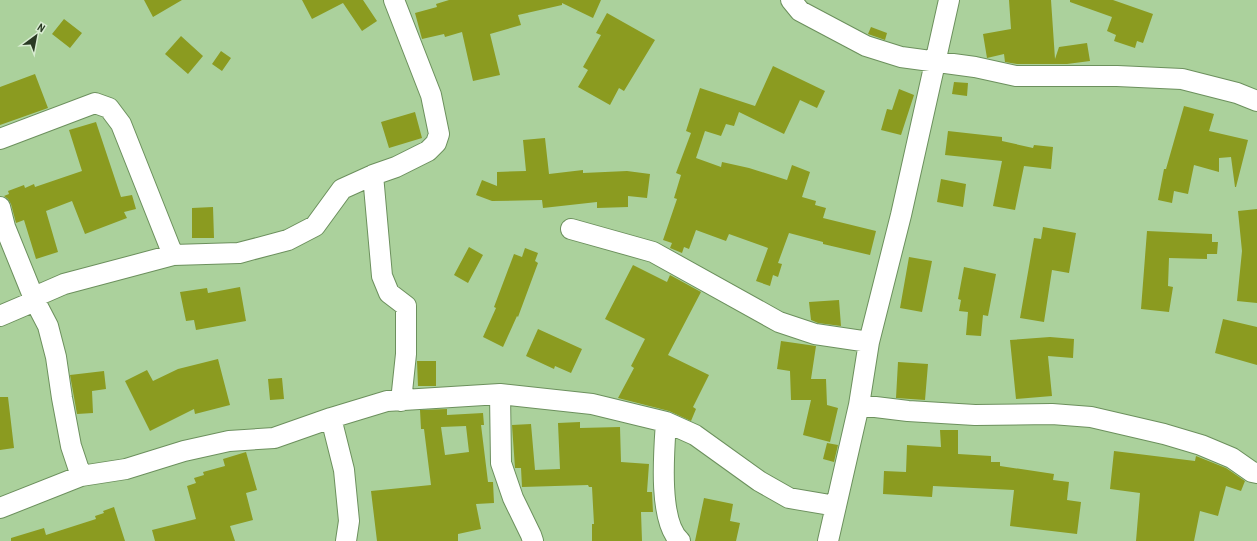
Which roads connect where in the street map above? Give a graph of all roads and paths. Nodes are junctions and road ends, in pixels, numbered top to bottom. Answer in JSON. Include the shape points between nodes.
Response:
{"nodes":[{"id":1,"x":394,"y":0,"type":"edge"},
{"id":2,"x":792,"y":0,"type":"edge"},
{"id":3,"x":949,"y":0,"type":"edge"},
{"id":4,"x":936,"y":61,"type":"junction"},
{"id":5,"x":1257,"y":101,"type":"edge"},
{"id":6,"x":0,"y":139,"type":"edge"},
{"id":7,"x":373,"y":174,"type":"junction"},
{"id":8,"x":0,"y":207,"type":"edge"},
{"id":9,"x":571,"y":229,"type":"dead end"},
{"id":10,"x":173,"y":255,"type":"junction"},
{"id":11,"x":35,"y":301,"type":"junction"},
{"id":12,"x":0,"y":316,"type":"edge"},
{"id":13,"x":869,"y":342,"type":"junction"},
{"id":14,"x":500,"y":394,"type":"junction"},
{"id":15,"x":401,"y":400,"type":"junction"},
{"id":16,"x":859,"y":405,"type":"junction"},
{"id":17,"x":331,"y":418,"type":"junction"},
{"id":18,"x":666,"y":422,"type":"junction"},
{"id":19,"x":1257,"y":473,"type":"edge"},
{"id":20,"x":81,"y":476,"type":"junction"},
{"id":21,"x":836,"y":506,"type":"junction"},
{"id":22,"x":0,"y":508,"type":"edge"},
{"id":23,"x":346,"y":541,"type":"edge"},
{"id":24,"x":533,"y":541,"type":"edge"},
{"id":25,"x":680,"y":541,"type":"edge"},
{"id":26,"x":828,"y":541,"type":"edge"}],
"edges":[{"from":1,"to":7,"type":"street","via":[[431,95],[439,134],[436,143],[428,151],[396,167]]},
{"from":2,"to":4,"type":"street","via":[[800,11],[866,46],[901,57]]},
{"from":3,"to":4,"type":"street"},
{"from":4,"to":5,"type":"street","via":[[1016,76],[1182,79],[1237,93]]},
{"from":4,"to":13,"type":"street"},
{"from":6,"to":10,"type":"street","via":[[95,103],[109,108],[121,124]]},
{"from":7,"to":10,"type":"street","via":[[342,189],[315,226],[288,240],[239,253]]},
{"from":7,"to":15,"type":"street","via":[[382,276],[389,293],[406,306],[406,354]]},
{"from":8,"to":11,"type":"street"},
{"from":9,"to":13,"type":"street","via":[[654,252],[779,322],[815,334]]},
{"from":10,"to":11,"type":"street","via":[[64,284],[42,294]]},
{"from":11,"to":12,"type":"street"},
{"from":11,"to":20,"type":"street","via":[[48,326],[72,446]]},
{"from":13,"to":16,"type":"street"},
{"from":14,"to":15,"type":"street"},
{"from":14,"to":18,"type":"street","via":[[592,404]]},
{"from":14,"to":24,"type":"street","via":[[501,464]]},
{"from":15,"to":17,"type":"street","via":[[387,401]]},
{"from":16,"to":19,"type":"street","via":[[975,415],[1052,414],[1091,417],[1164,434],[1201,446],[1232,458]]},
{"from":16,"to":21,"type":"street"},
{"from":17,"to":20,"type":"street","via":[[274,438],[228,441],[184,451],[126,469]]},
{"from":17,"to":23,"type":"street","via":[[344,470],[349,520]]},
{"from":18,"to":21,"type":"street","via":[[695,435],[759,482],[789,498]]},
{"from":18,"to":25,"type":"street","via":[[663,469],[667,513],[670,525]]},
{"from":20,"to":22,"type":"street"},
{"from":21,"to":26,"type":"street"}]}
